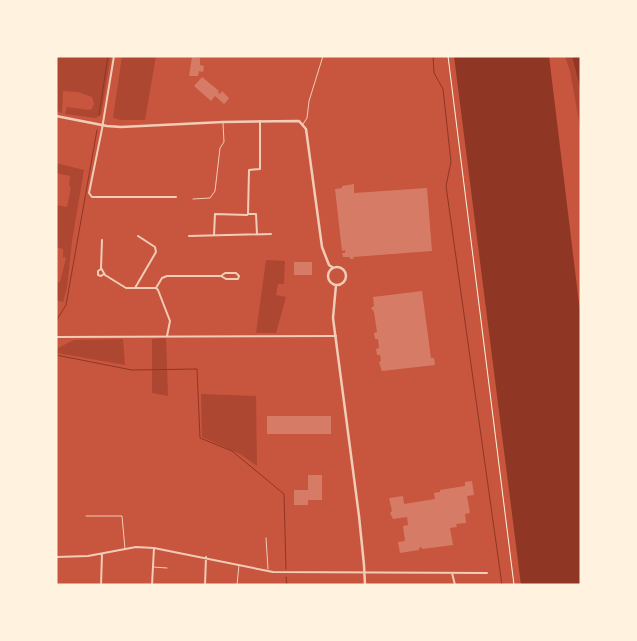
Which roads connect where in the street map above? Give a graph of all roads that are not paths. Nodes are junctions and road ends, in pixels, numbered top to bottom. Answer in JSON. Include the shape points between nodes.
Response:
{"nodes":[{"id":1,"x":114,"y":56,"type":"edge"},
{"id":2,"x":323,"y":56,"type":"edge"},
{"id":3,"x":56,"y":116,"type":"edge"},
{"id":4,"x":260,"y":121,"type":"junction"},
{"id":5,"x":223,"y":122,"type":"junction"},
{"id":6,"x":303,"y":124,"type":"junction"},
{"id":7,"x":102,"y":125,"type":"junction"},
{"id":8,"x":176,"y":197,"type":"dead end"},
{"id":9,"x":194,"y":199,"type":"dead end"},
{"id":10,"x":248,"y":214,"type":"junction"},
{"id":11,"x":257,"y":234,"type":"junction"},
{"id":12,"x":271,"y":234,"type":"dead end"},
{"id":13,"x":138,"y":236,"type":"dead end"},
{"id":14,"x":189,"y":236,"type":"dead end"},
{"id":15,"x":214,"y":236,"type":"junction"},
{"id":16,"x":102,"y":240,"type":"dead end"},
{"id":17,"x":332,"y":268,"type":"junction"},
{"id":18,"x":101,"y":269,"type":"junction"},
{"id":19,"x":104,"y":274,"type":"junction"},
{"id":20,"x":222,"y":276,"type":"junction"},
{"id":21,"x":336,"y":285,"type":"junction"},
{"id":22,"x":156,"y":288,"type":"junction"},
{"id":23,"x":134,"y":289,"type":"junction"},
{"id":24,"x":167,"y":336,"type":"junction"},
{"id":25,"x":336,"y":336,"type":"junction"},
{"id":26,"x":56,"y":337,"type":"edge"},
{"id":27,"x":86,"y":516,"type":"dead end"},
{"id":28,"x":266,"y":538,"type":"dead end"},
{"id":29,"x":154,"y":548,"type":"junction"},
{"id":30,"x":124,"y":549,"type":"junction"},
{"id":31,"x":102,"y":554,"type":"junction"},
{"id":32,"x":56,"y":557,"type":"edge"},
{"id":33,"x":206,"y":557,"type":"junction"},
{"id":34,"x":239,"y":565,"type":"junction"},
{"id":35,"x":153,"y":567,"type":"junction"},
{"id":36,"x":167,"y":568,"type":"dead end"},
{"id":37,"x":268,"y":571,"type":"junction"},
{"id":38,"x":364,"y":572,"type":"junction"},
{"id":39,"x":452,"y":573,"type":"junction"},
{"id":40,"x":487,"y":573,"type":"dead end"},
{"id":41,"x":101,"y":585,"type":"edge"},
{"id":42,"x":152,"y":585,"type":"edge"},
{"id":43,"x":205,"y":585,"type":"edge"},
{"id":44,"x":237,"y":585,"type":"edge"},
{"id":45,"x":365,"y":585,"type":"edge"},
{"id":46,"x":455,"y":585,"type":"edge"}],
"edges":[{"from":1,"to":7,"type":"street"},
{"from":2,"to":6,"type":"lane"},
{"from":3,"to":7,"type":"street"},
{"from":4,"to":5,"type":"street"},
{"from":4,"to":6,"type":"street","via":[[293,120]]},
{"from":4,"to":10,"type":"street","via":[[260,169],[249,170]]},
{"from":5,"to":7,"type":"street"},
{"from":5,"to":9,"type":"lane","via":[[224,142],[220,148],[215,191],[210,198]]},
{"from":6,"to":17,"type":"street","via":[[322,247]]},
{"from":7,"to":8,"type":"street","via":[[89,193],[92,196]]},
{"from":10,"to":11,"type":"street","via":[[256,214]]},
{"from":10,"to":15,"type":"street","via":[[215,214]]},
{"from":11,"to":12,"type":"street"},
{"from":11,"to":15,"type":"street"},
{"from":13,"to":23,"type":"street","via":[[155,247],[156,252]]},
{"from":14,"to":15,"type":"street"},
{"from":16,"to":18,"type":"street"},
{"from":17,"to":21,"type":"street","via":[[328,277]]},
{"from":17,"to":21,"type":"street","via":[[340,267],[346,272],[345,281]]},
{"from":18,"to":19,"type":"street"},
{"from":18,"to":19,"type":"street","via":[[98,275]]},
{"from":19,"to":23,"type":"street","via":[[126,288]]},
{"from":20,"to":20,"type":"street","via":[[226,279],[239,276],[236,273]]},
{"from":20,"to":22,"type":"street","via":[[167,276]]},
{"from":21,"to":25,"type":"street","via":[[333,309]]},
{"from":22,"to":23,"type":"street"},
{"from":22,"to":24,"type":"street","via":[[170,322]]},
{"from":24,"to":25,"type":"street"},
{"from":24,"to":26,"type":"street"},
{"from":25,"to":38,"type":"street"},
{"from":27,"to":30,"type":"lane","via":[[122,516]]},
{"from":28,"to":37,"type":"lane"},
{"from":29,"to":30,"type":"street"},
{"from":29,"to":33,"type":"street"},
{"from":29,"to":35,"type":"street"},
{"from":30,"to":31,"type":"street"},
{"from":31,"to":32,"type":"street"},
{"from":31,"to":41,"type":"street"},
{"from":33,"to":34,"type":"street"},
{"from":33,"to":43,"type":"street"},
{"from":34,"to":37,"type":"street"},
{"from":34,"to":44,"type":"lane"},
{"from":35,"to":36,"type":"lane"},
{"from":35,"to":42,"type":"street"},
{"from":37,"to":38,"type":"street"},
{"from":38,"to":39,"type":"street"},
{"from":38,"to":45,"type":"street"},
{"from":39,"to":40,"type":"street"},
{"from":39,"to":46,"type":"street"}]}
